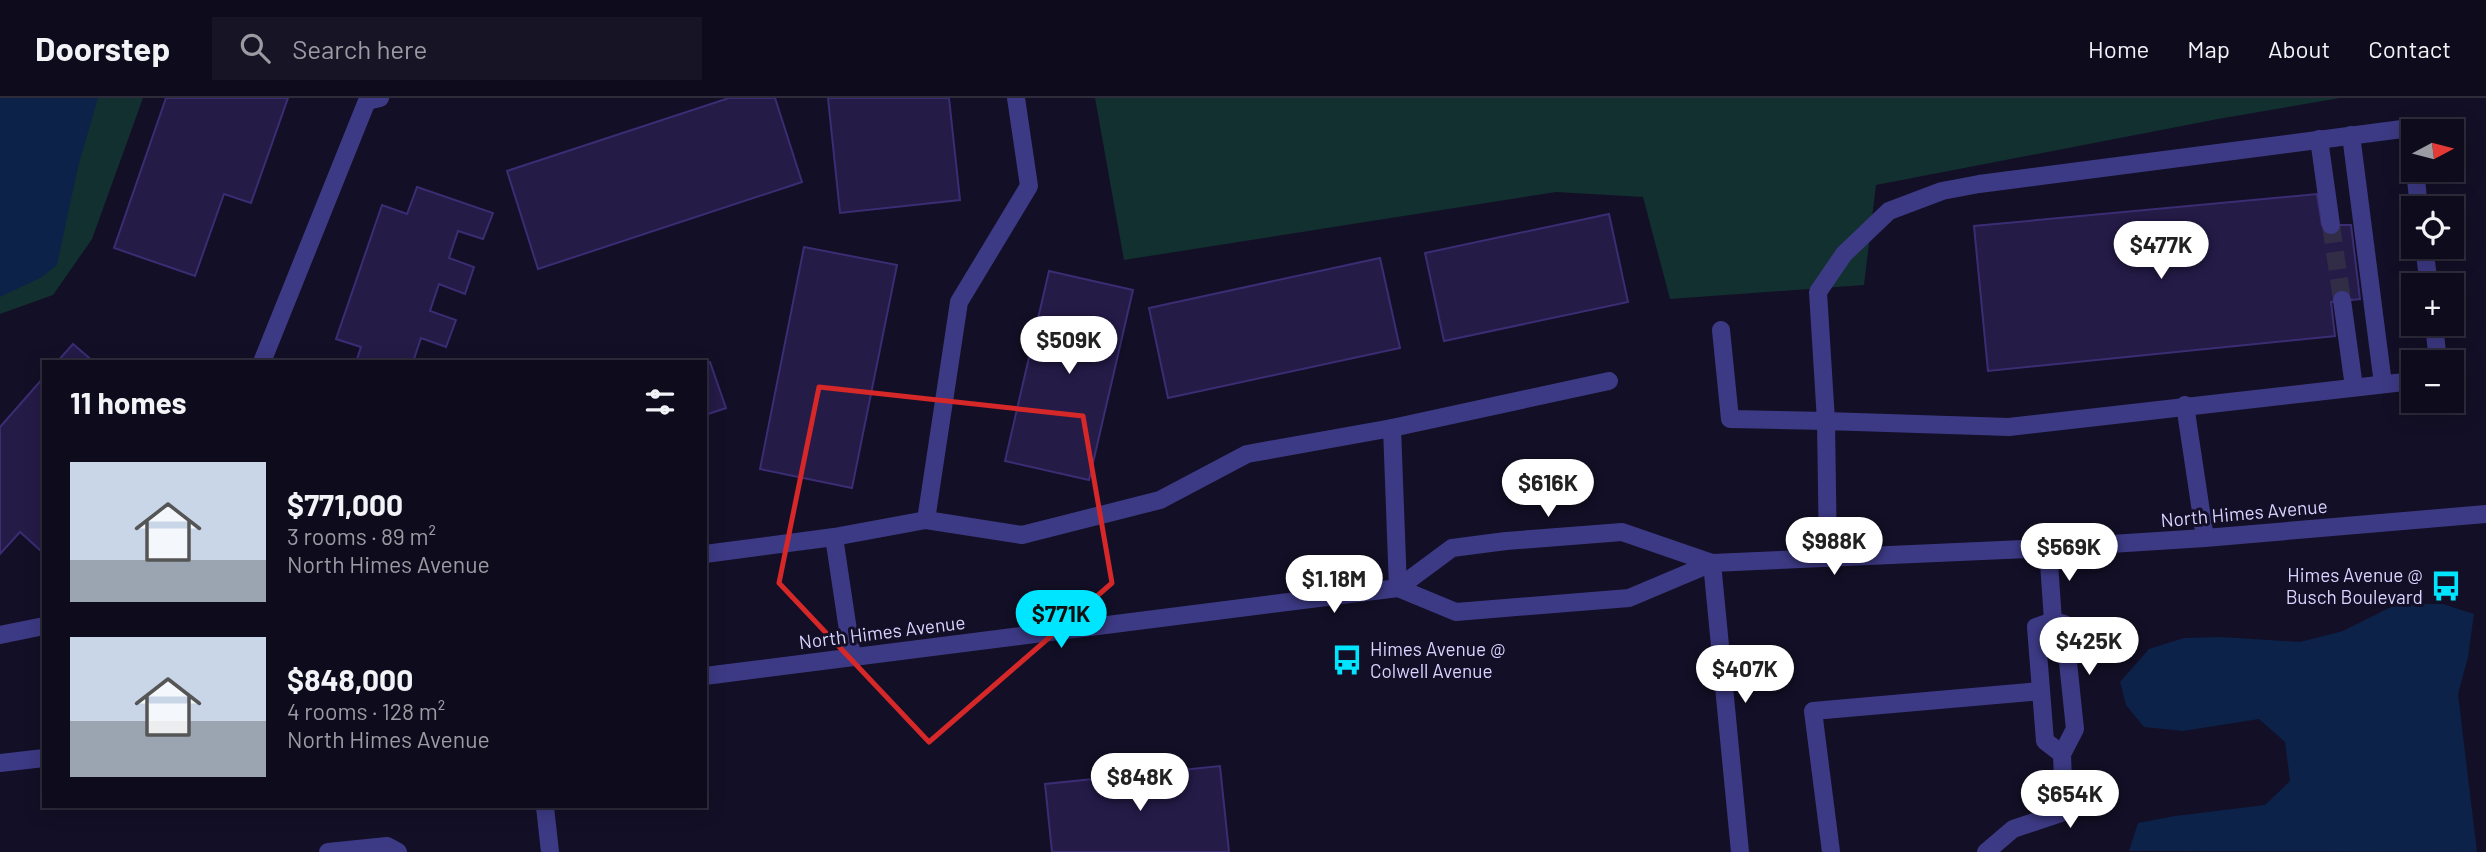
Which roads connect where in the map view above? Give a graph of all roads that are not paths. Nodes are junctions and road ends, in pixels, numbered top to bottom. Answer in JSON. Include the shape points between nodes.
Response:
{"nodes":[{"id":1,"x":380,"y":98,"type":"edge"},
{"id":2,"x":1016,"y":98,"type":"edge"},
{"id":3,"x":2401,"y":129,"type":"edge"},
{"id":4,"x":2351,"y":135,"type":"junction"},
{"id":5,"x":2319,"y":139,"type":"junction"},
{"id":6,"x":2331,"y":225,"type":"tunnel mouth"},
{"id":7,"x":2342,"y":300,"type":"tunnel mouth"},
{"id":8,"x":1721,"y":330,"type":"dead end"},
{"id":9,"x":263,"y":360,"type":"edge"},
{"id":10,"x":1609,"y":382,"type":"dead end"},
{"id":11,"x":2401,"y":382,"type":"edge"},
{"id":12,"x":2383,"y":384,"type":"junction"},
{"id":13,"x":2354,"y":387,"type":"junction"},
{"id":14,"x":2185,"y":405,"type":"junction"},
{"id":15,"x":1826,"y":421,"type":"junction"},
{"id":16,"x":1392,"y":428,"type":"junction"},
{"id":17,"x":2486,"y":514,"type":"edge"},
{"id":18,"x":926,"y":520,"type":"junction"},
{"id":19,"x":834,"y":537,"type":"junction"},
{"id":20,"x":2205,"y":538,"type":"junction"},
{"id":21,"x":2048,"y":548,"type":"junction"},
{"id":22,"x":707,"y":554,"type":"edge"},
{"id":23,"x":1828,"y":558,"type":"junction"},
{"id":24,"x":1712,"y":563,"type":"junction"},
{"id":25,"x":1398,"y":588,"type":"junction"},
{"id":26,"x":2053,"y":621,"type":"junction"},
{"id":27,"x":42,"y":626,"type":"edge"},
{"id":28,"x":0,"y":635,"type":"edge"},
{"id":29,"x":852,"y":657,"type":"junction"},
{"id":30,"x":707,"y":676,"type":"edge"},
{"id":31,"x":2041,"y":691,"type":"junction"},
{"id":32,"x":2062,"y":754,"type":"junction"},
{"id":33,"x":42,"y":758,"type":"edge"},
{"id":34,"x":0,"y":763,"type":"edge"},
{"id":35,"x":545,"y":808,"type":"edge"},
{"id":36,"x":328,"y":852,"type":"edge"},
{"id":37,"x":398,"y":852,"type":"edge"},
{"id":38,"x":550,"y":852,"type":"edge"},
{"id":39,"x":1740,"y":852,"type":"edge"},
{"id":40,"x":1831,"y":852,"type":"edge"},
{"id":41,"x":1986,"y":852,"type":"edge"}],
"edges":[{"from":1,"to":9,"type":"street","via":[[367,101]]},
{"from":2,"to":18,"type":"street","via":[[1029,186],[959,302]]},
{"from":3,"to":4,"type":"street"},
{"from":4,"to":5,"type":"street"},
{"from":4,"to":12,"type":"street"},
{"from":5,"to":6,"type":"street"},
{"from":5,"to":15,"type":"street","via":[[1942,191],[1889,211],[1844,254],[1818,292]]},
{"from":7,"to":13,"type":"street"},
{"from":8,"to":15,"type":"street","via":[[1730,419]]},
{"from":10,"to":16,"type":"street"},
{"from":11,"to":12,"type":"street"},
{"from":12,"to":13,"type":"street"},
{"from":13,"to":14,"type":"street"},
{"from":14,"to":15,"type":"street","via":[[2009,427]]},
{"from":14,"to":20,"type":"street"},
{"from":15,"to":23,"type":"street"},
{"from":16,"to":18,"type":"street","via":[[1247,454],[1160,500],[1022,535]]},
{"from":16,"to":25,"type":"street"},
{"from":17,"to":20,"type":"street","name":"North Himes Avenue"},
{"from":18,"to":19,"type":"street"},
{"from":19,"to":22,"type":"street"},
{"from":19,"to":29,"type":"street"},
{"from":20,"to":21,"type":"street","name":"North Himes Avenue"},
{"from":21,"to":23,"type":"street","name":"North Himes Avenue"},
{"from":21,"to":26,"type":"street"},
{"from":23,"to":24,"type":"street","name":"North Himes Avenue"},
{"from":24,"to":25,"type":"street","name":"North Himes Avenue","via":[[1629,598],[1456,612]]},
{"from":24,"to":25,"type":"street","name":"North Himes Avenue","via":[[1622,533],[1518,540],[1452,548]]},
{"from":24,"to":39,"type":"street"},
{"from":25,"to":29,"type":"street","name":"North Himes Avenue"},
{"from":26,"to":31,"type":"street","via":[[2036,627]]},
{"from":26,"to":32,"type":"street","via":[[2064,624],[2075,729]]},
{"from":27,"to":28,"type":"street"},
{"from":29,"to":30,"type":"street","name":"North Himes Avenue"},
{"from":31,"to":32,"type":"street","via":[[2045,741]]},
{"from":31,"to":40,"type":"street","via":[[1813,711]]},
{"from":32,"to":41,"type":"street","via":[[2064,812],[2013,829]]},
{"from":33,"to":34,"type":"street"},
{"from":35,"to":38,"type":"street"},
{"from":36,"to":37,"type":"street","via":[[387,846]]}]}
